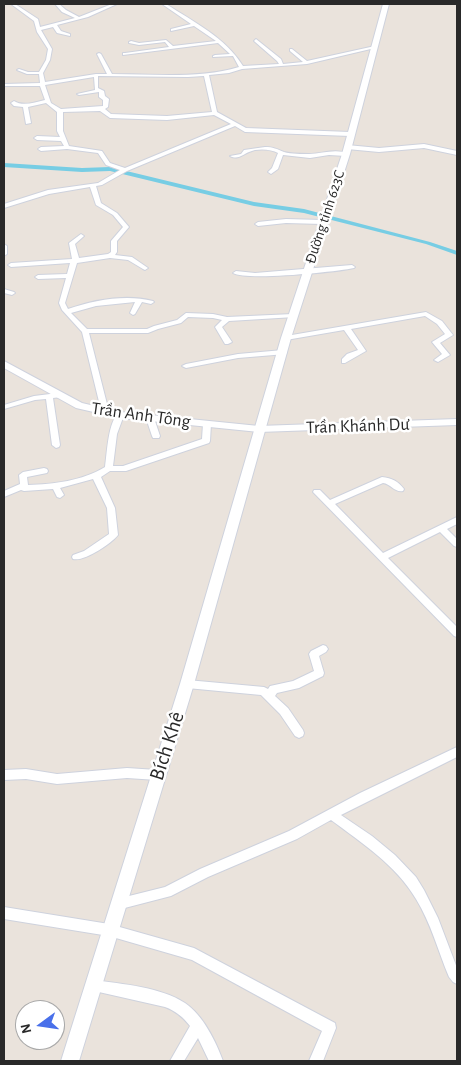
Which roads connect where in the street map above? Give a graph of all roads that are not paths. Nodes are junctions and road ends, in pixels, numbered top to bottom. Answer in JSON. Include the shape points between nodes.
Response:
{"nodes":[{"id":1,"x":12,"y":4,"type":"edge"},
{"id":2,"x":57,"y":4,"type":"edge"},
{"id":3,"x":116,"y":4,"type":"edge"},
{"id":4,"x":164,"y":4,"type":"edge"},
{"id":5,"x":386,"y":4,"type":"edge"},
{"id":6,"x":4,"y":7,"type":"edge"},
{"id":7,"x":79,"y":18,"type":"junction"},
{"id":8,"x":54,"y":25,"type":"junction"},
{"id":9,"x":195,"y":25,"type":"junction"},
{"id":10,"x":39,"y":29,"type":"junction"},
{"id":11,"x":173,"y":30,"type":"dead end"},
{"id":12,"x":68,"y":35,"type":"dead end"},
{"id":13,"x":256,"y":40,"type":"dead end"},
{"id":14,"x":131,"y":42,"type":"dead end"},
{"id":15,"x":218,"y":42,"type":"junction"},
{"id":16,"x":139,"y":46,"type":"dead end"},
{"id":17,"x":171,"y":47,"type":"junction"},
{"id":18,"x":374,"y":47,"type":"junction"},
{"id":19,"x":153,"y":50,"type":"junction"},
{"id":20,"x":292,"y":50,"type":"dead end"},
{"id":21,"x":99,"y":54,"type":"dead end"},
{"id":22,"x":126,"y":54,"type":"dead end"},
{"id":23,"x":234,"y":55,"type":"junction"},
{"id":24,"x":215,"y":56,"type":"dead end"},
{"id":25,"x":308,"y":63,"type":"junction"},
{"id":26,"x":282,"y":66,"type":"junction"},
{"id":27,"x":242,"y":68,"type":"junction"},
{"id":28,"x":19,"y":70,"type":"dead end"},
{"id":29,"x":41,"y":73,"type":"junction"},
{"id":30,"x":206,"y":74,"type":"junction"},
{"id":31,"x":96,"y":75,"type":"junction"},
{"id":32,"x":110,"y":75,"type":"junction"},
{"id":33,"x":42,"y":84,"type":"junction"},
{"id":34,"x":4,"y":85,"type":"edge"},
{"id":35,"x":99,"y":90,"type":"junction"},
{"id":36,"x":79,"y":94,"type":"dead end"},
{"id":37,"x":48,"y":101,"type":"junction"},
{"id":38,"x":14,"y":102,"type":"dead end"},
{"id":39,"x":25,"y":106,"type":"junction"},
{"id":40,"x":100,"y":109,"type":"junction"},
{"id":41,"x":60,"y":111,"type":"junction"},
{"id":42,"x":215,"y":113,"type":"junction"},
{"id":43,"x":28,"y":123,"type":"dead end"},
{"id":44,"x":233,"y":125,"type":"junction"},
{"id":45,"x":255,"y":131,"type":"junction"},
{"id":46,"x":350,"y":134,"type":"junction"},
{"id":47,"x":37,"y":138,"type":"dead end"},
{"id":48,"x":243,"y":138,"type":"dead end"},
{"id":49,"x":62,"y":139,"type":"junction"},
{"id":50,"x":68,"y":147,"type":"junction"},
{"id":51,"x":41,"y":149,"type":"dead end"},
{"id":52,"x":346,"y":150,"type":"junction"},
{"id":53,"x":457,"y":153,"type":"edge"},
{"id":54,"x":62,"y":154,"type":"dead end"},
{"id":55,"x":281,"y":154,"type":"junction"},
{"id":56,"x":233,"y":156,"type":"dead end"},
{"id":57,"x":269,"y":158,"type":"dead end"},
{"id":58,"x":123,"y":172,"type":"junction"},
{"id":59,"x":271,"y":172,"type":"dead end"},
{"id":60,"x":93,"y":186,"type":"junction"},
{"id":61,"x":42,"y":194,"type":"junction"},
{"id":62,"x":47,"y":199,"type":"dead end"},
{"id":63,"x":4,"y":206,"type":"edge"},
{"id":64,"x":280,"y":214,"type":"dead end"},
{"id":65,"x":323,"y":218,"type":"junction"},
{"id":66,"x":258,"y":224,"type":"dead end"},
{"id":67,"x":280,"y":224,"type":"junction"},
{"id":68,"x":81,"y":236,"type":"dead end"},
{"id":69,"x":4,"y":246,"type":"edge"},
{"id":70,"x":4,"y":254,"type":"edge"},
{"id":71,"x":110,"y":256,"type":"junction"},
{"id":72,"x":75,"y":261,"type":"junction"},
{"id":73,"x":11,"y":265,"type":"dead end"},
{"id":74,"x":352,"y":267,"type":"dead end"},
{"id":75,"x":145,"y":268,"type":"dead end"},
{"id":76,"x":308,"y":271,"type":"junction"},
{"id":77,"x":236,"y":273,"type":"dead end"},
{"id":78,"x":69,"y":276,"type":"junction"},
{"id":79,"x":38,"y":277,"type":"dead end"},
{"id":80,"x":4,"y":291,"type":"edge"},
{"id":81,"x":12,"y":293,"type":"dead end"},
{"id":82,"x":140,"y":300,"type":"junction"},
{"id":83,"x":151,"y":302,"type":"dead end"},
{"id":84,"x":68,"y":312,"type":"junction"},
{"id":85,"x":134,"y":313,"type":"dead end"},
{"id":86,"x":293,"y":316,"type":"junction"},
{"id":87,"x":227,"y":319,"type":"junction"},
{"id":88,"x":347,"y":329,"type":"junction"},
{"id":89,"x":85,"y":331,"type":"junction"},
{"id":90,"x":286,"y":338,"type":"junction"},
{"id":91,"x":228,"y":342,"type":"dead end"},
{"id":92,"x":282,"y":352,"type":"junction"},
{"id":93,"x":438,"y":360,"type":"dead end"},
{"id":94,"x":346,"y":361,"type":"dead end"},
{"id":95,"x":4,"y":364,"type":"edge"},
{"id":96,"x":186,"y":366,"type":"dead end"},
{"id":97,"x":53,"y":396,"type":"junction"},
{"id":98,"x":4,"y":407,"type":"edge"},
{"id":99,"x":105,"y":412,"type":"junction"},
{"id":100,"x":120,"y":415,"type":"junction"},
{"id":101,"x":150,"y":418,"type":"junction"},
{"id":102,"x":457,"y":422,"type":"edge"},
{"id":103,"x":207,"y":424,"type":"junction"},
{"id":104,"x":259,"y":429,"type":"junction"},
{"id":105,"x":156,"y":436,"type":"dead end"},
{"id":106,"x":56,"y":445,"type":"dead end"},
{"id":107,"x":109,"y":468,"type":"junction"},
{"id":108,"x":44,"y":471,"type":"dead end"},
{"id":109,"x":96,"y":476,"type":"junction"},
{"id":110,"x":55,"y":485,"type":"junction"},
{"id":111,"x":22,"y":486,"type":"junction"},
{"id":112,"x":400,"y":489,"type":"dead end"},
{"id":113,"x":318,"y":492,"type":"dead end"},
{"id":114,"x":4,"y":494,"type":"edge"},
{"id":115,"x":60,"y":495,"type":"dead end"},
{"id":116,"x":330,"y":503,"type":"junction"},
{"id":117,"x":457,"y":520,"type":"edge"},
{"id":118,"x":441,"y":528,"type":"junction"},
{"id":119,"x":457,"y":544,"type":"edge"},
{"id":120,"x":382,"y":557,"type":"junction"},
{"id":121,"x":76,"y":558,"type":"dead end"},
{"id":122,"x":457,"y":633,"type":"edge"},
{"id":123,"x":323,"y":649,"type":"dead end"},
{"id":124,"x":187,"y":684,"type":"junction"},
{"id":125,"x":270,"y":695,"type":"junction"},
{"id":126,"x":298,"y":733,"type":"dead end"},
{"id":127,"x":457,"y":752,"type":"edge"},
{"id":128,"x":4,"y":775,"type":"edge"},
{"id":129,"x":157,"y":775,"type":"junction"},
{"id":130,"x":331,"y":814,"type":"junction"},
{"id":131,"x":117,"y":904,"type":"junction"},
{"id":132,"x":4,"y":913,"type":"edge"},
{"id":133,"x":110,"y":930,"type":"junction"},
{"id":134,"x":457,"y":978,"type":"edge"},
{"id":135,"x":94,"y":986,"type":"junction"},
{"id":136,"x":197,"y":1027,"type":"junction"},
{"id":137,"x":70,"y":1061,"type":"edge"},
{"id":138,"x":177,"y":1061,"type":"edge"},
{"id":139,"x":216,"y":1061,"type":"edge"},
{"id":140,"x":316,"y":1061,"type":"edge"}],
"edges":[{"from":1,"to":6,"type":"street"},
{"from":1,"to":10,"type":"street","via":[[36,20]]},
{"from":2,"to":7,"type":"street"},
{"from":3,"to":7,"type":"street"},
{"from":4,"to":9,"type":"street"},
{"from":5,"to":18,"type":"main road","name":"Đường tỉnh 623C"},
{"from":7,"to":8,"type":"street"},
{"from":8,"to":10,"type":"street"},
{"from":8,"to":12,"type":"street","via":[[59,32]]},
{"from":9,"to":11,"type":"street"},
{"from":9,"to":15,"type":"street"},
{"from":10,"to":29,"type":"street","via":[[50,49]]},
{"from":13,"to":26,"type":"street"},
{"from":14,"to":17,"type":"street","via":[[166,41]]},
{"from":15,"to":17,"type":"street"},
{"from":15,"to":23,"type":"street"},
{"from":16,"to":19,"type":"street"},
{"from":17,"to":19,"type":"street"},
{"from":18,"to":25,"type":"street"},
{"from":18,"to":46,"type":"main road","name":"Đường tỉnh 623C"},
{"from":19,"to":22,"type":"street"},
{"from":20,"to":25,"type":"street"},
{"from":21,"to":32,"type":"street"},
{"from":23,"to":24,"type":"street"},
{"from":23,"to":27,"type":"street"},
{"from":25,"to":26,"type":"street"},
{"from":26,"to":27,"type":"street"},
{"from":27,"to":30,"type":"street"},
{"from":28,"to":29,"type":"street"},
{"from":29,"to":33,"type":"street"},
{"from":30,"to":32,"type":"street"},
{"from":30,"to":42,"type":"street"},
{"from":31,"to":32,"type":"street"},
{"from":31,"to":33,"type":"street"},
{"from":31,"to":35,"type":"street","via":[[96,89]]},
{"from":33,"to":34,"type":"street"},
{"from":33,"to":37,"type":"street"},
{"from":35,"to":36,"type":"street"},
{"from":35,"to":40,"type":"street","via":[[106,99],[105,107]]},
{"from":37,"to":39,"type":"street"},
{"from":37,"to":41,"type":"street"},
{"from":38,"to":39,"type":"street"},
{"from":39,"to":43,"type":"street"},
{"from":40,"to":41,"type":"street"},
{"from":40,"to":42,"type":"street","via":[[110,116],[167,118]]},
{"from":41,"to":49,"type":"street"},
{"from":42,"to":44,"type":"street"},
{"from":44,"to":45,"type":"street"},
{"from":44,"to":58,"type":"street","via":[[201,134],[185,146]]},
{"from":45,"to":46,"type":"street"},
{"from":45,"to":48,"type":"street"},
{"from":46,"to":52,"type":"main road","name":"Đường tỉnh 623C"},
{"from":47,"to":49,"type":"street"},
{"from":49,"to":50,"type":"street"},
{"from":50,"to":51,"type":"street"},
{"from":50,"to":54,"type":"street"},
{"from":50,"to":58,"type":"street","via":[[100,152],[108,164]]},
{"from":52,"to":53,"type":"street","via":[[424,146]]},
{"from":52,"to":55,"type":"street","via":[[310,156]]},
{"from":52,"to":65,"type":"main road","name":"Đường tỉnh 623C"},
{"from":55,"to":56,"type":"street","via":[[268,148],[246,150],[243,155]]},
{"from":55,"to":57,"type":"street"},
{"from":55,"to":59,"type":"street"},
{"from":58,"to":60,"type":"street"},
{"from":60,"to":61,"type":"street"},
{"from":60,"to":71,"type":"street","via":[[98,204],[126,225],[114,241],[114,252]]},
{"from":61,"to":62,"type":"street"},
{"from":61,"to":63,"type":"street"},
{"from":64,"to":67,"type":"street"},
{"from":65,"to":67,"type":"street"},
{"from":65,"to":76,"type":"main road","name":"Đường tỉnh 623C"},
{"from":66,"to":67,"type":"street"},
{"from":68,"to":72,"type":"street","via":[[72,243]]},
{"from":69,"to":70,"type":"street"},
{"from":71,"to":72,"type":"street"},
{"from":71,"to":75,"type":"street","via":[[130,258]]},
{"from":72,"to":73,"type":"street"},
{"from":72,"to":78,"type":"street"},
{"from":74,"to":76,"type":"street"},
{"from":76,"to":77,"type":"street","via":[[256,275]]},
{"from":76,"to":86,"type":"main road","name":"Đường tỉnh 623C"},
{"from":78,"to":79,"type":"street"},
{"from":78,"to":84,"type":"street","via":[[62,303]]},
{"from":80,"to":81,"type":"street"},
{"from":82,"to":83,"type":"street"},
{"from":82,"to":84,"type":"street"},
{"from":82,"to":85,"type":"street"},
{"from":84,"to":89,"type":"street"},
{"from":86,"to":87,"type":"street"},
{"from":86,"to":90,"type":"main road","name":"Đường tỉnh 623C"},
{"from":87,"to":89,"type":"street","via":[[186,315],[179,322],[148,331]]},
{"from":87,"to":91,"type":"street","via":[[218,327]]},
{"from":88,"to":90,"type":"street"},
{"from":88,"to":93,"type":"street","via":[[428,315],[441,323],[449,335],[436,342],[446,356]]},
{"from":88,"to":94,"type":"street","via":[[362,351]]},
{"from":89,"to":99,"type":"street"},
{"from":90,"to":92,"type":"main road","name":"Đường tỉnh 623C"},
{"from":92,"to":96,"type":"street"},
{"from":92,"to":104,"type":"main road","name":"Đường tỉnh 623C"},
{"from":95,"to":97,"type":"street","name":"Trần Anh Tông"},
{"from":97,"to":98,"type":"street"},
{"from":97,"to":99,"type":"street","name":"Trần Anh Tông"},
{"from":97,"to":106,"type":"street"},
{"from":99,"to":100,"type":"street","name":"Trần Anh Tông"},
{"from":100,"to":101,"type":"street","name":"Trần Anh Tông"},
{"from":100,"to":107,"type":"street","via":[[113,434]]},
{"from":101,"to":103,"type":"street","name":"Trần Anh Tông"},
{"from":101,"to":105,"type":"street"},
{"from":102,"to":104,"type":"street","name":"Trần Khánh Dư"},
{"from":103,"to":104,"type":"street","name":"Trần Anh Tông"},
{"from":103,"to":107,"type":"street","via":[[206,441],[123,469]]},
{"from":104,"to":124,"type":"main road","name":"Bích Khê"},
{"from":107,"to":109,"type":"street"},
{"from":108,"to":111,"type":"street","via":[[23,475]]},
{"from":109,"to":110,"type":"street"},
{"from":109,"to":121,"type":"street","via":[[111,508],[114,535]]},
{"from":110,"to":111,"type":"street"},
{"from":110,"to":115,"type":"street"},
{"from":111,"to":114,"type":"street"},
{"from":112,"to":116,"type":"street","via":[[390,481],[382,480]]},
{"from":113,"to":116,"type":"street"},
{"from":116,"to":120,"type":"street"},
{"from":117,"to":118,"type":"street"},
{"from":118,"to":119,"type":"street"},
{"from":118,"to":120,"type":"street"},
{"from":120,"to":122,"type":"street"},
{"from":123,"to":125,"type":"street","via":[[314,654],[319,673],[295,685],[274,689]]},
{"from":124,"to":125,"type":"street","via":[[264,691]]},
{"from":124,"to":129,"type":"main road","name":"Bích Khê"},
{"from":125,"to":126,"type":"street"},
{"from":127,"to":130,"type":"street"},
{"from":128,"to":129,"type":"street","via":[[26,774],[57,779],[127,773]]},
{"from":129,"to":131,"type":"main road","name":"Bích Khê"},
{"from":130,"to":131,"type":"street","via":[[293,835],[167,892]]},
{"from":130,"to":134,"type":"street","via":[[382,850],[414,885]]},
{"from":131,"to":133,"type":"main road","name":"Bích Khê"},
{"from":132,"to":133,"type":"street"},
{"from":133,"to":135,"type":"main road","name":"Bích Khê"},
{"from":133,"to":140,"type":"street","via":[[194,954],[330,1028]]},
{"from":135,"to":136,"type":"street","via":[[174,1003]]},
{"from":135,"to":137,"type":"main road","name":"Bích Khê"},
{"from":136,"to":138,"type":"street"},
{"from":136,"to":139,"type":"street"}]}
